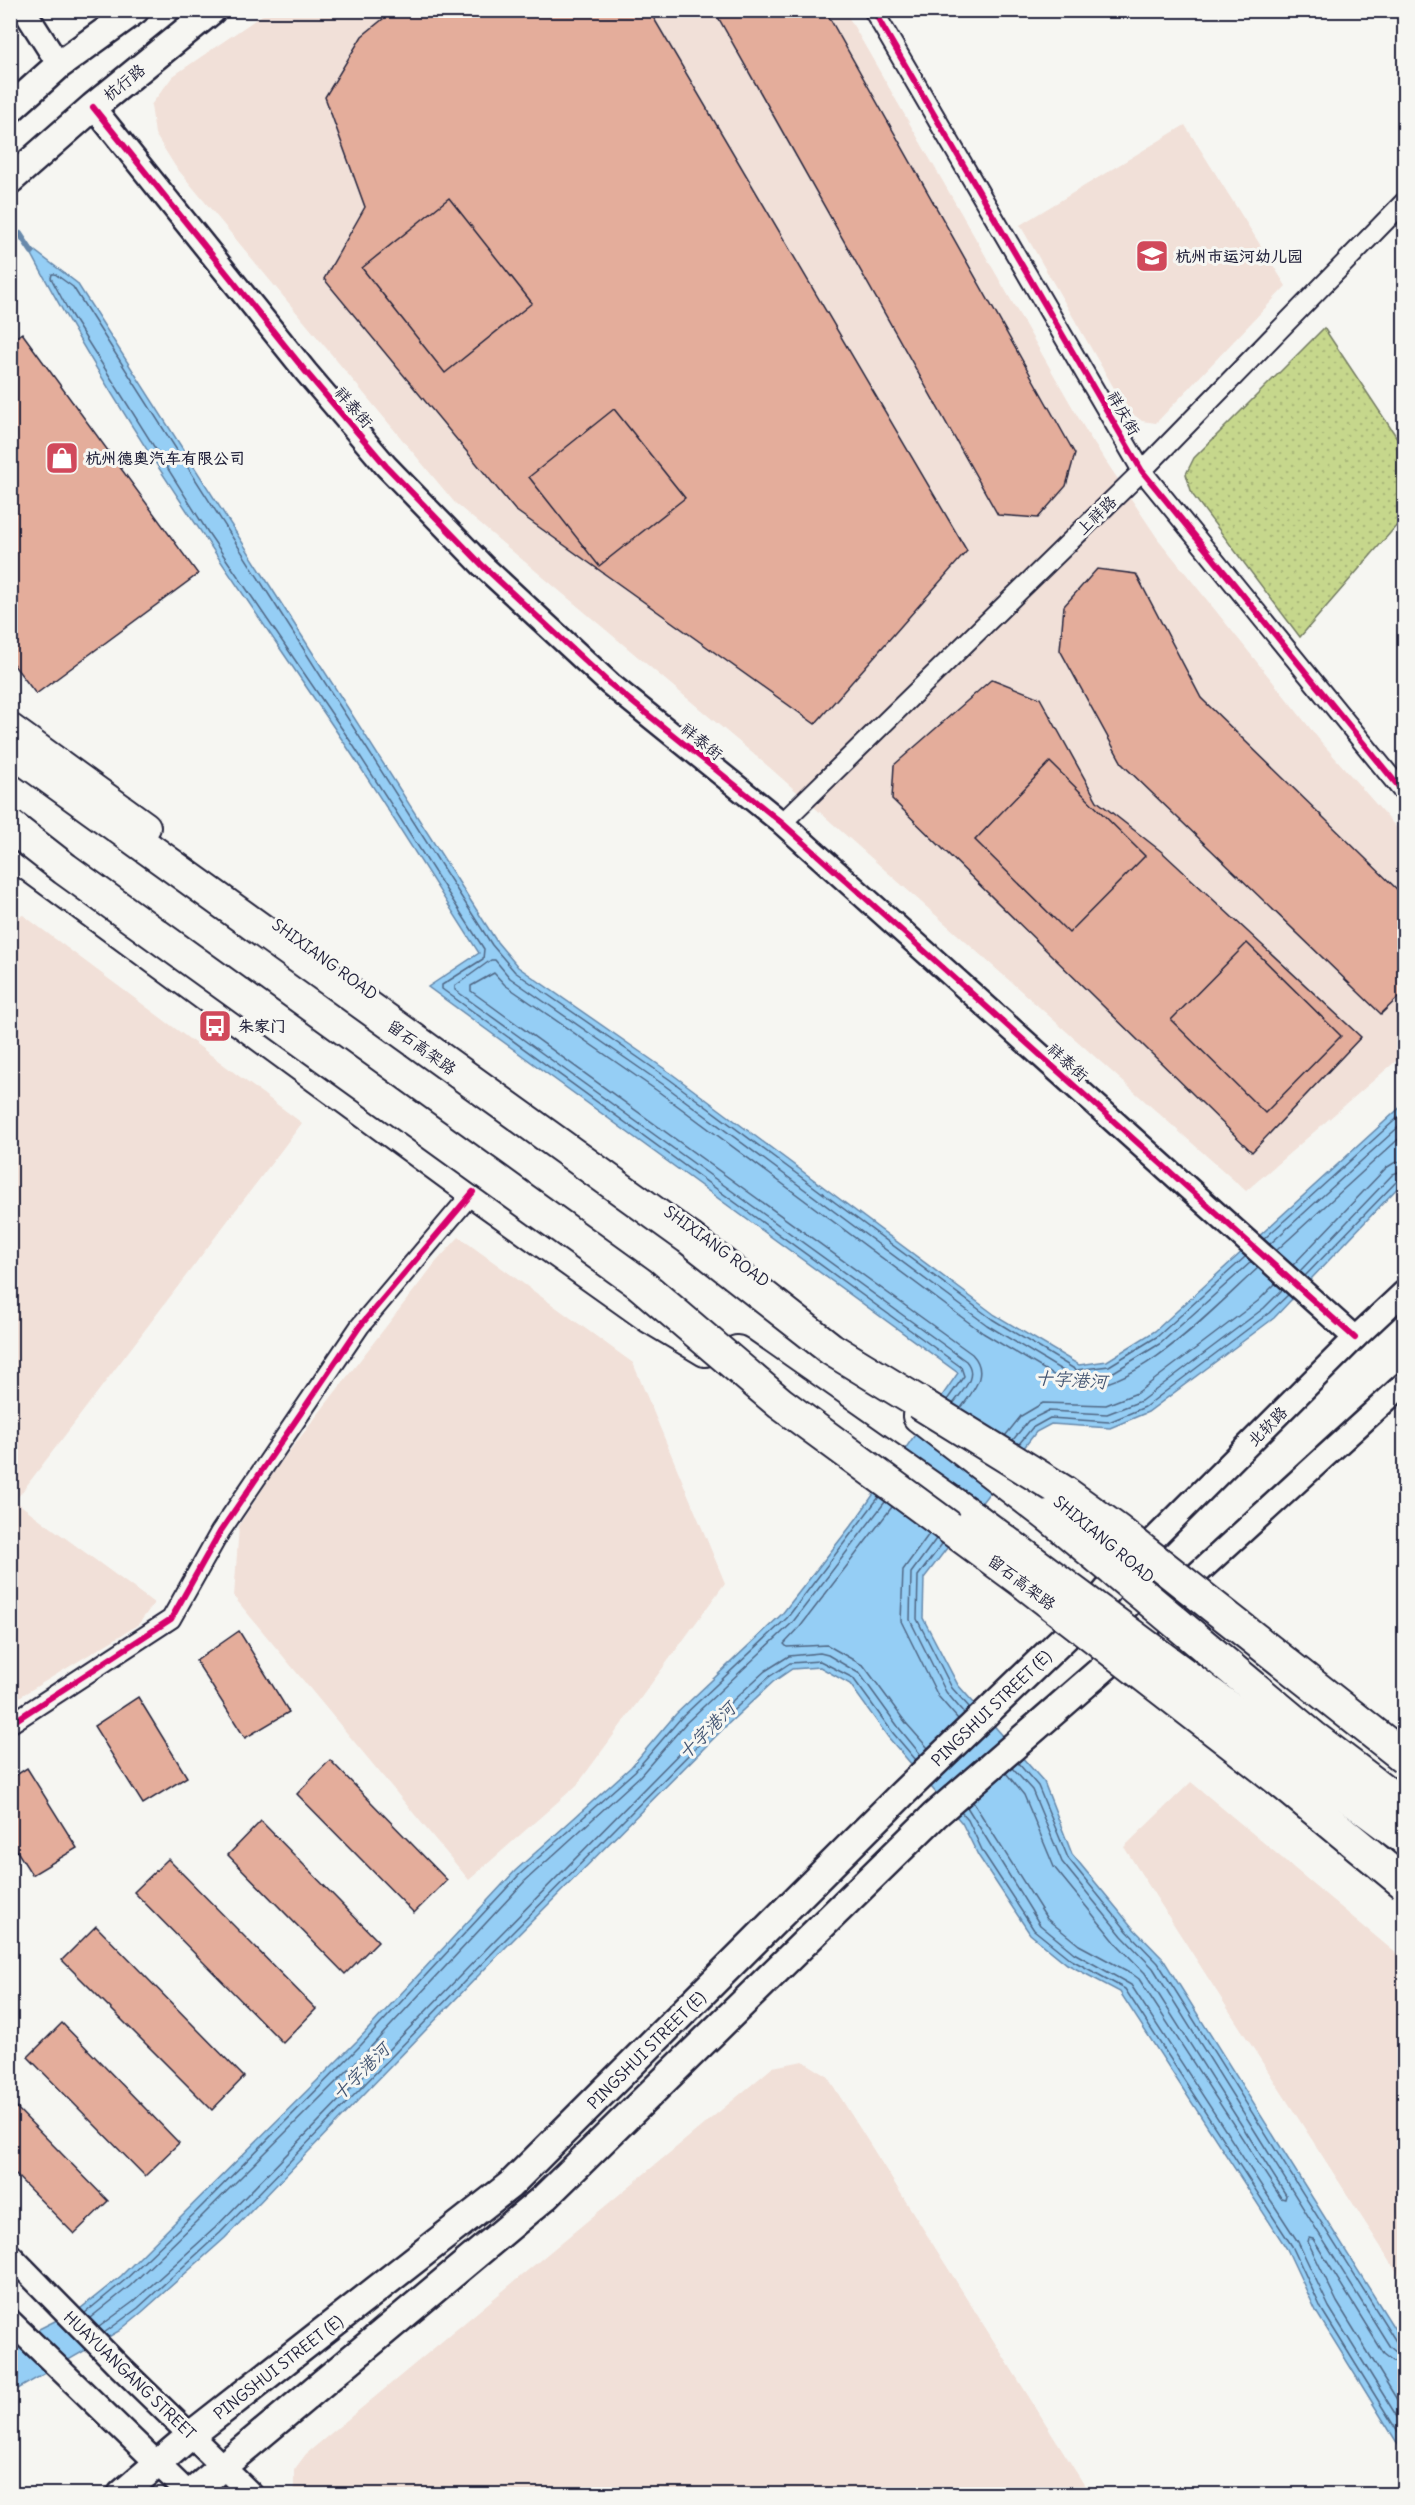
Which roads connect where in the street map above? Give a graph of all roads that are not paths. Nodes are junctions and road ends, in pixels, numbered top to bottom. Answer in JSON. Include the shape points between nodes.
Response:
{"nodes":[{"id":1,"x":24,"y":10,"type":"edge"},
{"id":2,"x":135,"y":10,"type":"edge"},
{"id":3,"x":213,"y":10,"type":"edge"},
{"id":4,"x":873,"y":10,"type":"edge"},
{"id":5,"x":59,"y":65,"type":"junction"},
{"id":6,"x":93,"y":107,"type":"junction"},
{"id":7,"x":10,"y":109,"type":"edge"},
{"id":8,"x":10,"y":180,"type":"edge"},
{"id":9,"x":1404,"y":202,"type":"edge"},
{"id":10,"x":1142,"y":471,"type":"junction"},
{"id":11,"x":10,"y":729,"type":"edge"},
{"id":12,"x":10,"y":749,"type":"edge"},
{"id":13,"x":1404,"y":793,"type":"edge"},
{"id":14,"x":783,"y":823,"type":"junction"},
{"id":15,"x":10,"y":826,"type":"edge"},
{"id":16,"x":10,"y":852,"type":"edge"},
{"id":17,"x":473,"y":1192,"type":"junction"},
{"id":18,"x":639,"y":1283,"type":"junction"},
{"id":19,"x":1404,"y":1292,"type":"edge"},
{"id":20,"x":1355,"y":1338,"type":"junction"},
{"id":21,"x":831,"y":1349,"type":"junction"},
{"id":22,"x":1404,"y":1384,"type":"edge"},
{"id":23,"x":1131,"y":1562,"type":"junction"},
{"id":24,"x":1172,"y":1597,"type":"junction"},
{"id":25,"x":1087,"y":1616,"type":"junction"},
{"id":26,"x":1129,"y":1646,"type":"junction"},
{"id":27,"x":10,"y":1724,"type":"edge"},
{"id":28,"x":1404,"y":1756,"type":"edge"},
{"id":29,"x":1404,"y":1787,"type":"edge"},
{"id":30,"x":1404,"y":1806,"type":"edge"},
{"id":31,"x":1404,"y":1838,"type":"edge"},
{"id":32,"x":1404,"y":1859,"type":"edge"},
{"id":33,"x":1404,"y":1883,"type":"edge"},
{"id":34,"x":10,"y":2255,"type":"edge"},
{"id":35,"x":12,"y":2323,"type":"edge"},
{"id":36,"x":191,"y":2435,"type":"junction"},
{"id":37,"x":158,"y":2463,"type":"junction"},
{"id":38,"x":222,"y":2466,"type":"junction"},
{"id":39,"x":122,"y":2494,"type":"edge"},
{"id":40,"x":189,"y":2494,"type":"edge"},
{"id":41,"x":250,"y":2494,"type":"edge"}],
"edges":[{"from":1,"to":5,"type":"street"},
{"from":2,"to":5,"type":"main road"},
{"from":3,"to":6,"type":"main road","name":"杭行路"},
{"from":4,"to":10,"type":"street","name":"祥庆街"},
{"from":5,"to":7,"type":"main road"},
{"from":6,"to":8,"type":"main road","name":"杭行路"},
{"from":6,"to":14,"type":"street","name":"祥泰街","via":[[306,372],[386,466],[474,558],[610,684]]},
{"from":9,"to":10,"type":"street","name":"上祥路"},
{"from":10,"to":13,"type":"street","name":"祥庆街"},
{"from":10,"to":14,"type":"street","name":"上祥路"},
{"from":11,"to":23,"type":"main road","name":"SHIXIANG ROAD","bridge":true,"via":[[1028,1474]]},
{"from":12,"to":21,"type":"highway","name":"留石高架路","via":[[689,1239]]},
{"from":14,"to":20,"type":"street","name":"祥泰街"},
{"from":15,"to":18,"type":"highway","name":"留石高架路","bridge":true},
{"from":16,"to":17,"type":"main road"},
{"from":17,"to":25,"type":"main road","via":[[650,1318],[788,1399]]},
{"from":17,"to":27,"type":"street","via":[[360,1326],[220,1532],[171,1620]]},
{"from":18,"to":31,"type":"highway","name":"留石高架路","bridge":true,"via":[[975,1519]]},
{"from":18,"to":33,"type":"highway","name":"留石高架路","bridge":true,"via":[[780,1403],[1021,1580],[1278,1779]]},
{"from":19,"to":20,"type":"street","name":"北软路"},
{"from":20,"to":23,"type":"street","name":"北软路"},
{"from":21,"to":28,"type":"highway","name":"留石高架路","bridge":true,"via":[[1064,1492]]},
{"from":21,"to":30,"type":"highway","name":"留石高架路","bridge":true,"via":[[1049,1516],[1313,1737]]},
{"from":22,"to":24,"type":"street"},
{"from":23,"to":24,"type":"main road","name":"SHIXIANG ROAD"},
{"from":23,"to":25,"type":"main road","name":"PINGSHUI STREET (E)"},
{"from":24,"to":26,"type":"main road","name":"PINGSHUI STREET (E)"},
{"from":24,"to":29,"type":"main road","name":"SHIXIANG ROAD"},
{"from":25,"to":26,"type":"main road"},
{"from":25,"to":36,"type":"main road","name":"PINGSHUI STREET (E)","via":[[903,1793],[510,2185]]},
{"from":26,"to":32,"type":"main road"},
{"from":26,"to":38,"type":"main road","name":"PINGSHUI STREET (E)","via":[[934,1815],[545,2197]]},
{"from":34,"to":36,"type":"street","name":"HUAYUANGANG STREET"},
{"from":35,"to":37,"type":"street"},
{"from":36,"to":37,"type":"main road","name":"PINGSHUI STREET (E)"},
{"from":36,"to":38,"type":"street","name":"HUAYUANGANG STREET"},
{"from":37,"to":39,"type":"main road","name":"PINGSHUI STREET (E)"},
{"from":37,"to":40,"type":"street"},
{"from":38,"to":40,"type":"main road","name":"PINGSHUI STREET (E)"},
{"from":38,"to":41,"type":"street","name":"HUAYUANGANG STREET"}]}
